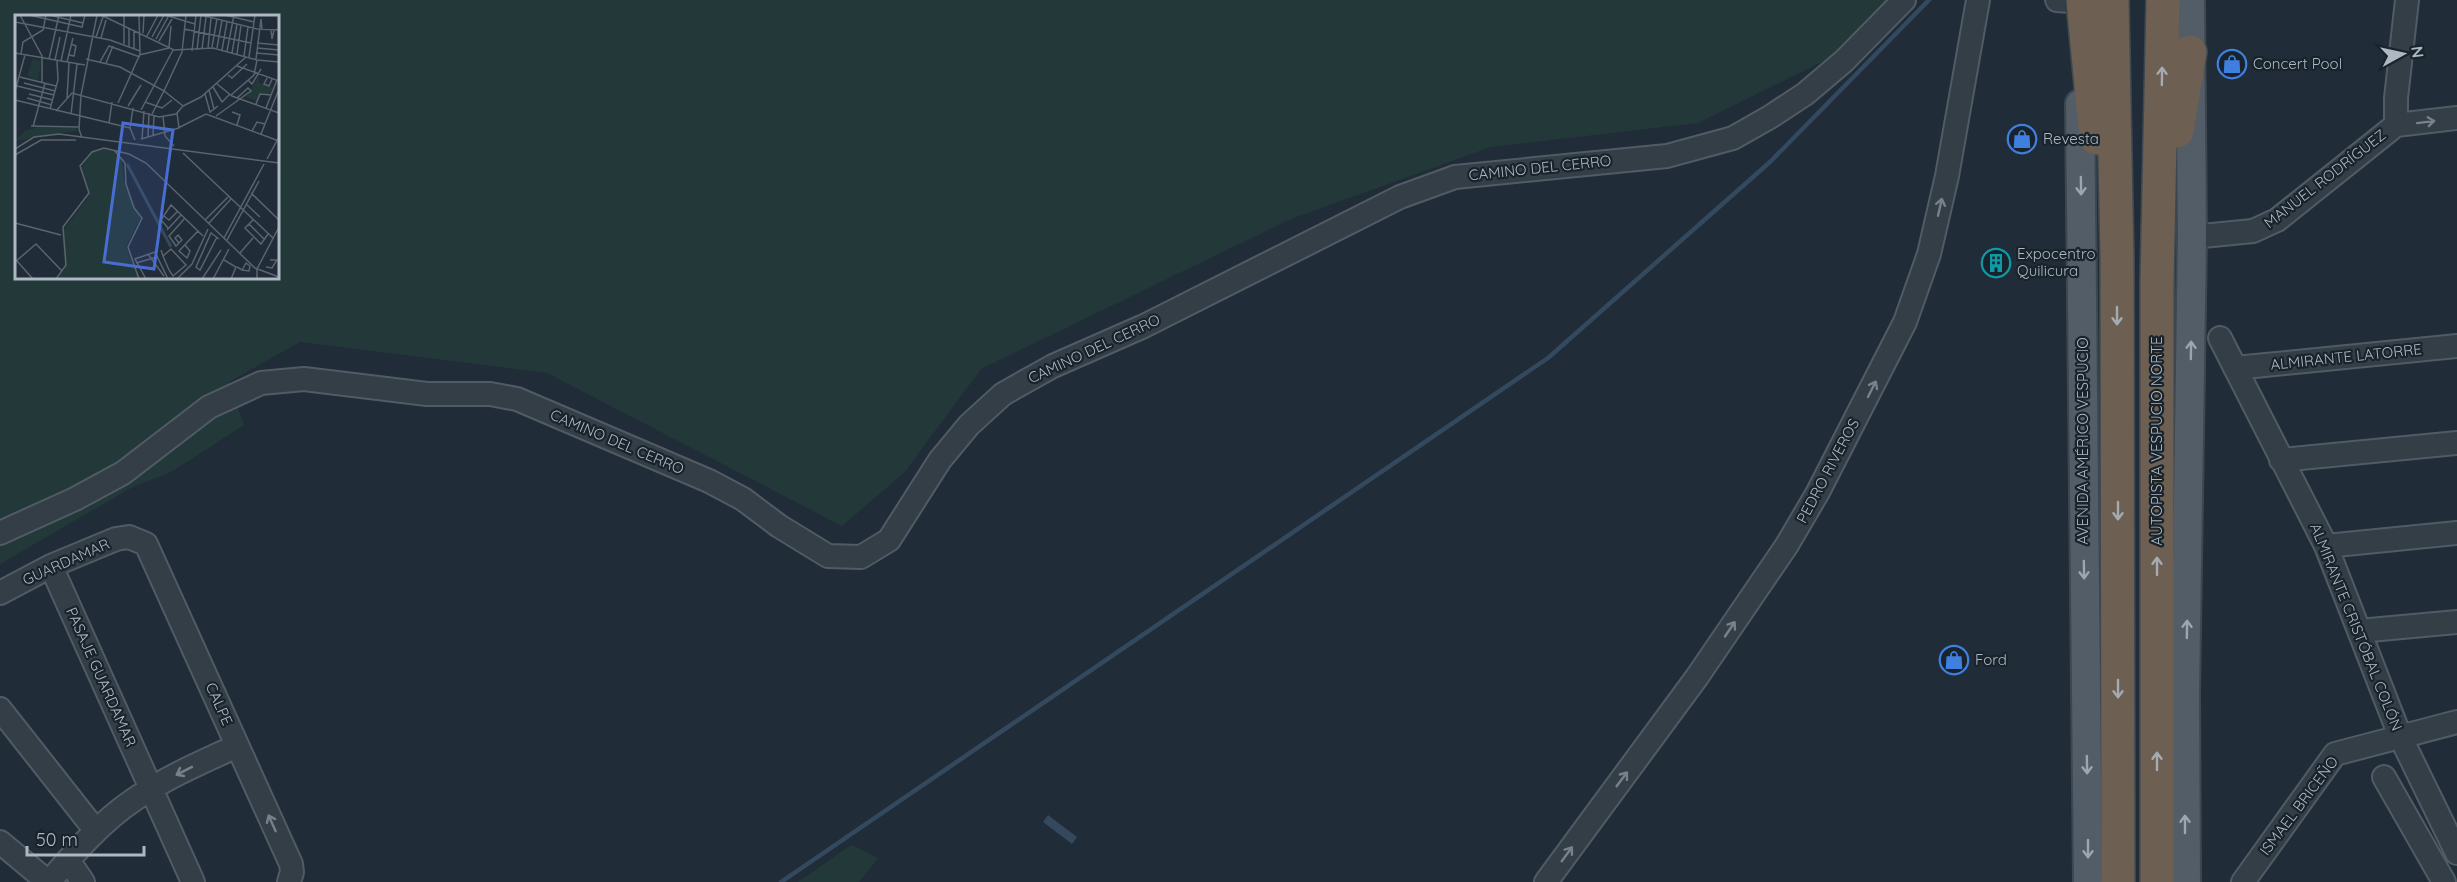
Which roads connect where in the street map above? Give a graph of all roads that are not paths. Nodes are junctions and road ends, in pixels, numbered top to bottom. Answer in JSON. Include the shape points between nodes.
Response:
{"nodes":[{"id":1,"x":1904,"y":0,"type":"edge"},
{"id":2,"x":1978,"y":0,"type":"edge"},
{"id":3,"x":2084,"y":0,"type":"edge"},
{"id":4,"x":2163,"y":0,"type":"edge"},
{"id":5,"x":2190,"y":0,"type":"edge"},
{"id":6,"x":2408,"y":0,"type":"edge"},
{"id":7,"x":2190,"y":52,"type":"junction"},
{"id":8,"x":2457,"y":118,"type":"edge"},
{"id":9,"x":2396,"y":125,"type":"junction"},
{"id":10,"x":2192,"y":237,"type":"junction"},
{"id":11,"x":2157,"y":282,"type":"junction"},
{"id":12,"x":2220,"y":338,"type":"dead end"},
{"id":13,"x":2457,"y":346,"type":"edge"},
{"id":14,"x":2235,"y":368,"type":"junction"},
{"id":15,"x":2457,"y":443,"type":"edge"},
{"id":16,"x":2281,"y":460,"type":"junction"},
{"id":17,"x":0,"y":533,"type":"edge"},
{"id":18,"x":2457,"y":534,"type":"edge"},
{"id":19,"x":135,"y":538,"type":"joint"},
{"id":20,"x":2326,"y":546,"type":"junction"},
{"id":21,"x":51,"y":566,"type":"junction"},
{"id":22,"x":0,"y":593,"type":"edge"},
{"id":23,"x":2457,"y":622,"type":"edge"},
{"id":24,"x":2360,"y":632,"type":"junction"},
{"id":25,"x":0,"y":709,"type":"edge"},
{"id":26,"x":2457,"y":722,"type":"edge"},
{"id":27,"x":2400,"y":736,"type":"junction"},
{"id":28,"x":237,"y":746,"type":"junction"},
{"id":29,"x":2384,"y":777,"type":"dead end"},
{"id":30,"x":150,"y":789,"type":"junction"},
{"id":31,"x":2450,"y":823,"type":"edge"},
{"id":32,"x":96,"y":831,"type":"junction"},
{"id":33,"x":0,"y":842,"type":"edge"},
{"id":34,"x":2457,"y":853,"type":"edge"},
{"id":35,"x":68,"y":860,"type":"junction"},
{"id":36,"x":291,"y":879,"type":"edge"},
{"id":37,"x":49,"y":882,"type":"edge"},
{"id":38,"x":83,"y":882,"type":"edge"},
{"id":39,"x":193,"y":882,"type":"edge"},
{"id":40,"x":1546,"y":882,"type":"edge"},
{"id":41,"x":2088,"y":882,"type":"edge"},
{"id":42,"x":2118,"y":882,"type":"edge"},
{"id":43,"x":2157,"y":882,"type":"edge"},
{"id":44,"x":2186,"y":882,"type":"edge"},
{"id":45,"x":2243,"y":882,"type":"edge"},
{"id":46,"x":2444,"y":882,"type":"edge"}],
"edges":[{"from":1,"to":17,"type":"street","name":"CAMINO DEL CERRO","via":[[1805,94],[1733,138],[1667,156],[1455,177],[1400,197],[1144,326],[1053,366],[1003,394],[969,425],[940,460],[889,540],[861,557],[828,556],[709,481],[517,399],[490,394],[427,394],[304,379],[261,383],[209,407],[123,472]]},
{"from":40,"to":2,"type":"street","name":"PEDRO RIVEROS","one_way":true,"via":[[1697,677],[1787,545],[1905,322],[1929,254],[1947,176]]},
{"from":3,"to":41,"type":"main road","name":"AVENIDA AMÉRICO VESPUCIO","one_way":true,"via":[[2079,83]]},
{"from":3,"to":42,"type":"highway","one_way":true,"via":[[2096,140],[2117,257]]},
{"from":11,"to":4,"type":"highway","name":"AUTOPISTA VESPUCIO NORTE","one_way":true},
{"from":5,"to":7,"type":"main road"},
{"from":6,"to":9,"type":"street"},
{"from":7,"to":10,"type":"main road"},
{"from":7,"to":11,"type":"highway"},
{"from":9,"to":8,"type":"street","name":"MANUEL RODRÍGUEZ","one_way":true},
{"from":9,"to":10,"type":"street","name":"MANUEL RODRÍGUEZ","via":[[2270,225],[2253,231]]},
{"from":44,"to":10,"type":"main road","one_way":true},
{"from":43,"to":11,"type":"highway","name":"AUTOPISTA VESPUCIO NORTE","one_way":true},
{"from":12,"to":14,"type":"street","name":"ALMIRANTE CRISTÓBAL COLÓN"},
{"from":13,"to":14,"type":"street","name":"ALMIRANTE LATORRE"},
{"from":14,"to":16,"type":"street","name":"ALMIRANTE CRISTÓBAL COLÓN"},
{"from":15,"to":16,"type":"street"},
{"from":16,"to":20,"type":"street","name":"ALMIRANTE CRISTÓBAL COLÓN"},
{"from":18,"to":20,"type":"street"},
{"from":19,"to":21,"type":"street","name":"GUARDAMAR","via":[[116,539]]},
{"from":19,"to":28,"type":"street","name":"CALPE","via":[[150,549]]},
{"from":20,"to":24,"type":"street","name":"ALMIRANTE CRISTÓBAL COLÓN"},
{"from":21,"to":22,"type":"street","name":"GUARDAMAR"},
{"from":21,"to":30,"type":"street","name":"PASAJE GUARDAMAR"},
{"from":23,"to":24,"type":"street"},
{"from":24,"to":27,"type":"street","name":"ALMIRANTE CRISTÓBAL COLÓN"},
{"from":25,"to":32,"type":"street"},
{"from":26,"to":27,"type":"street","name":"ISMAEL BRICEÑO"},
{"from":27,"to":31,"type":"street","name":"ALMIRANTE CRISTÓBAL COLÓN"},
{"from":27,"to":45,"type":"street","name":"ISMAEL BRICEÑO","via":[[2336,754]]},
{"from":28,"to":30,"type":"street","one_way":true},
{"from":36,"to":28,"type":"street","name":"CALPE","one_way":true,"via":[[291,864]]},
{"from":29,"to":46,"type":"street"},
{"from":30,"to":32,"type":"street"},
{"from":30,"to":39,"type":"street","name":"PASAJE GUARDAMAR"},
{"from":31,"to":34,"type":"street","name":"ALMIRANTE CRISTÓBAL COLÓN"},
{"from":32,"to":35,"type":"street"},
{"from":33,"to":37,"type":"street"},
{"from":35,"to":37,"type":"street"},
{"from":35,"to":38,"type":"street"}]}
